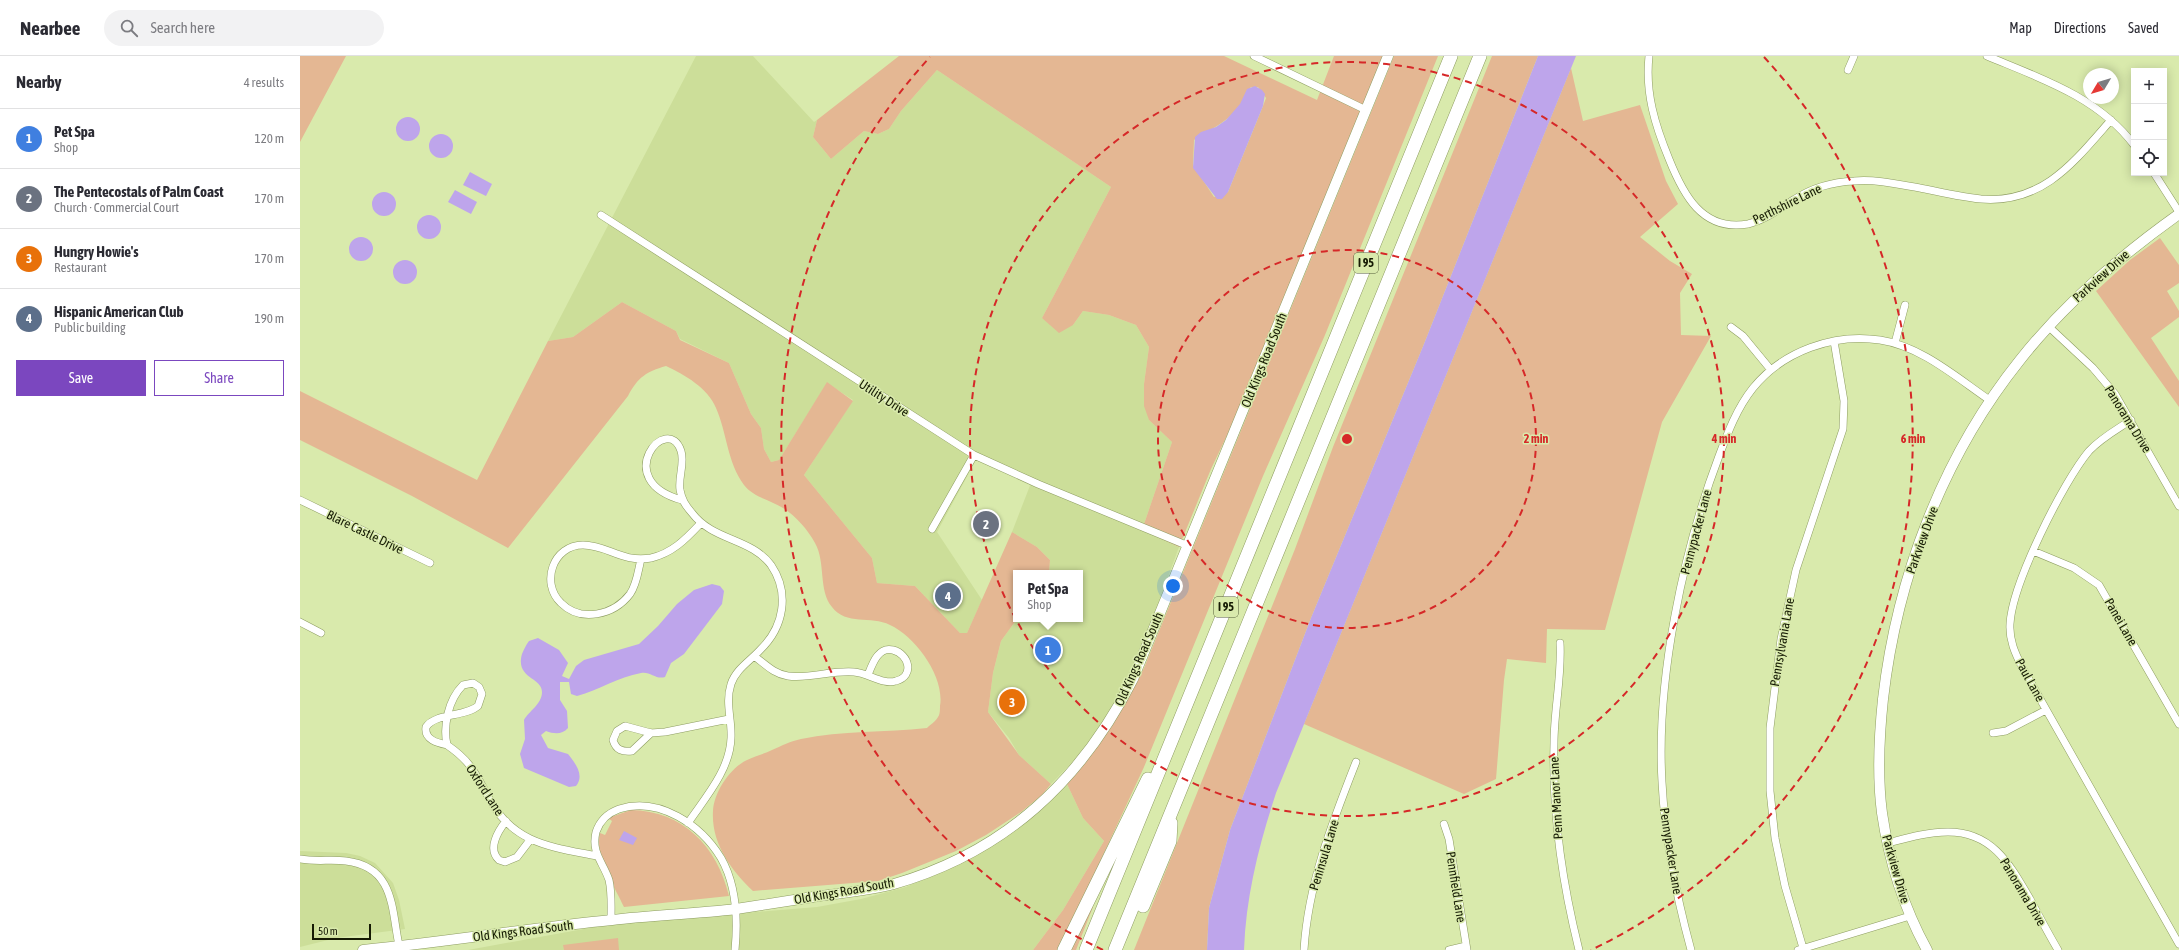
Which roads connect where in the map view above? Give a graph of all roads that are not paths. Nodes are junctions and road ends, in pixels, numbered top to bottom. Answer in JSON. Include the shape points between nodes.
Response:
{"nodes":[{"id":1,"x":1254,"y":56,"type":"edge"},
{"id":2,"x":1388,"y":56,"type":"edge"},
{"id":3,"x":1451,"y":56,"type":"edge"},
{"id":4,"x":1480,"y":56,"type":"edge"},
{"id":5,"x":1649,"y":56,"type":"edge"},
{"id":6,"x":1854,"y":56,"type":"edge"},
{"id":7,"x":1987,"y":56,"type":"edge"},
{"id":8,"x":1848,"y":70,"type":"dead end"},
{"id":9,"x":1366,"y":110,"type":"junction"},
{"id":10,"x":2111,"y":120,"type":"junction"},
{"id":11,"x":2131,"y":142,"type":"edge"},
{"id":12,"x":2156,"y":176,"type":"edge"},
{"id":13,"x":2179,"y":213,"type":"edge"},
{"id":14,"x":601,"y":215,"type":"dead end"},
{"id":15,"x":1905,"y":305,"type":"dead end"},
{"id":16,"x":2048,"y":326,"type":"junction"},
{"id":17,"x":1731,"y":327,"type":"dead end"},
{"id":18,"x":1834,"y":341,"type":"junction"},
{"id":19,"x":1895,"y":343,"type":"junction"},
{"id":20,"x":1771,"y":370,"type":"junction"},
{"id":21,"x":1991,"y":401,"type":"junction"},
{"id":22,"x":2131,"y":420,"type":"junction"},
{"id":23,"x":974,"y":455,"type":"junction"},
{"id":24,"x":300,"y":500,"type":"edge"},
{"id":25,"x":682,"y":500,"type":"junction"},
{"id":26,"x":2179,"y":506,"type":"edge"},
{"id":27,"x":700,"y":524,"type":"junction"},
{"id":28,"x":932,"y":529,"type":"dead end"},
{"id":29,"x":1186,"y":545,"type":"junction"},
{"id":30,"x":2033,"y":551,"type":"junction"},
{"id":31,"x":641,"y":559,"type":"junction"},
{"id":32,"x":430,"y":563,"type":"dead end"},
{"id":33,"x":300,"y":622,"type":"edge"},
{"id":34,"x":321,"y":633,"type":"dead end"},
{"id":35,"x":1560,"y":644,"type":"dead end"},
{"id":36,"x":754,"y":656,"type":"junction"},
{"id":37,"x":868,"y":675,"type":"junction"},
{"id":38,"x":2046,"y":710,"type":"junction"},
{"id":39,"x":447,"y":717,"type":"junction"},
{"id":40,"x":729,"y":719,"type":"junction"},
{"id":41,"x":2179,"y":724,"type":"edge"},
{"id":42,"x":651,"y":733,"type":"junction"},
{"id":43,"x":1993,"y":733,"type":"dead end"},
{"id":44,"x":1170,"y":744,"type":"junction"},
{"id":45,"x":447,"y":745,"type":"junction"},
{"id":46,"x":1356,"y":762,"type":"dead end"},
{"id":47,"x":1172,"y":809,"type":"junction"},
{"id":48,"x":506,"y":821,"type":"junction"},
{"id":49,"x":688,"y":823,"type":"junction"},
{"id":50,"x":1444,"y":824,"type":"dead end"},
{"id":51,"x":530,"y":840,"type":"junction"},
{"id":52,"x":1888,"y":842,"type":"junction"},
{"id":53,"x":596,"y":856,"type":"junction"},
{"id":54,"x":300,"y":859,"type":"edge"},
{"id":55,"x":736,"y":909,"type":"junction"},
{"id":56,"x":1910,"y":916,"type":"junction"},
{"id":57,"x":611,"y":920,"type":"junction"},
{"id":58,"x":2179,"y":944,"type":"edge"},
{"id":59,"x":400,"y":948,"type":"edge"},
{"id":60,"x":1467,"y":948,"type":"edge"},
{"id":61,"x":1801,"y":949,"type":"edge"},
{"id":62,"x":363,"y":950,"type":"edge"},
{"id":63,"x":385,"y":950,"type":"edge"},
{"id":64,"x":735,"y":950,"type":"edge"},
{"id":65,"x":1064,"y":950,"type":"edge"},
{"id":66,"x":1086,"y":950,"type":"edge"},
{"id":67,"x":1115,"y":950,"type":"edge"},
{"id":68,"x":1125,"y":950,"type":"edge"},
{"id":69,"x":1304,"y":950,"type":"edge"},
{"id":70,"x":1449,"y":950,"type":"edge"},
{"id":71,"x":1579,"y":950,"type":"edge"},
{"id":72,"x":1691,"y":950,"type":"edge"},
{"id":73,"x":1927,"y":950,"type":"edge"},
{"id":74,"x":2058,"y":950,"type":"edge"}],
"edges":[{"from":1,"to":9,"type":"street"},
{"from":2,"to":9,"type":"street","name":"Old Kings Road South"},
{"from":3,"to":44,"type":"highway","number":"I 95"},
{"from":4,"to":47,"type":"highway","number":"I 95"},
{"from":5,"to":10,"type":"street","name":"Perthshire Lane","via":[[1651,108],[1678,182],[1694,206],[1708,216],[1727,224],[1740,225],[1760,220],[1807,192],[1845,181],[1881,181],[1981,199],[2008,198],[2041,187],[2066,170]]},
{"from":6,"to":8,"type":"street"},
{"from":7,"to":10,"type":"street","via":[[2063,88]]},
{"from":9,"to":29,"type":"street","name":"Old Kings Road South","via":[[1254,386]]},
{"from":10,"to":11,"type":"street"},
{"from":12,"to":13,"type":"street"},
{"from":13,"to":16,"type":"street","name":"Parkview Drive","via":[[2105,270]]},
{"from":14,"to":23,"type":"street","name":"Utility Drive"},
{"from":15,"to":19,"type":"street"},
{"from":16,"to":21,"type":"street","name":"Parkview Drive","via":[[2018,362]]},
{"from":16,"to":22,"type":"street","name":"Panorama Drive","via":[[2100,375]]},
{"from":17,"to":20,"type":"street","via":[[1743,336]]},
{"from":18,"to":19,"type":"street","name":"Pennypacker Lane","via":[[1870,339]]},
{"from":18,"to":20,"type":"street","name":"Pennypacker Lane","via":[[1804,350]]},
{"from":18,"to":61,"type":"street","name":"Pennsylvania Lane","via":[[1844,401],[1843,429],[1794,576],[1781,639],[1770,734],[1770,784],[1775,838]]},
{"from":19,"to":21,"type":"street","name":"Pennypacker Lane","via":[[1926,358]]},
{"from":20,"to":72,"type":"street","name":"Pennypacker Lane","via":[[1753,388],[1741,407],[1711,478],[1694,531],[1681,586],[1668,669],[1662,741],[1664,822],[1676,890]]},
{"from":21,"to":52,"type":"street","name":"Parkview Drive","via":[[1958,456],[1934,505],[1915,555],[1892,640],[1879,745],[1881,797]]},
{"from":22,"to":26,"type":"street","name":"Panorama Drive"},
{"from":22,"to":30,"type":"street","name":"Paul Lane","via":[[2100,441],[2086,456],[2055,506]]},
{"from":23,"to":28,"type":"street"},
{"from":23,"to":29,"type":"street","name":"Utility Drive"},
{"from":24,"to":32,"type":"street","name":"Blare Castle Drive"},
{"from":25,"to":25,"type":"street","via":[[679,479],[681,451],[675,442],[660,440],[651,447],[648,454],[648,476],[660,492]]},
{"from":25,"to":27,"type":"street"},
{"from":27,"to":31,"type":"street","via":[[670,551]]},
{"from":27,"to":36,"type":"street","via":[[753,550],[770,565],[780,584],[783,600],[778,624],[768,642]]},
{"from":29,"to":55,"type":"street","name":"Old Kings Road South","via":[[1146,648],[1118,707],[1075,768],[1034,811],[978,848],[909,879],[869,889]]},
{"from":30,"to":38,"type":"street","name":"Paul Lane","via":[[2012,609],[2010,632],[2019,660]]},
{"from":30,"to":41,"type":"street","name":"Panei Lane","via":[[2082,572],[2099,585]]},
{"from":31,"to":31,"type":"street","via":[[620,557],[590,546],[575,546],[563,553],[555,562],[549,576],[550,584],[556,597],[568,609],[587,615],[602,613],[616,607],[630,594]]},
{"from":33,"to":34,"type":"street"},
{"from":35,"to":71,"type":"street","name":"Penn Manor Lane","via":[[1554,741],[1555,804],[1564,882]]},
{"from":36,"to":37,"type":"street","via":[[773,671],[787,676],[839,670]]},
{"from":36,"to":40,"type":"street","via":[[740,669],[731,684]]},
{"from":37,"to":37,"type":"street","via":[[890,682],[898,681],[908,671],[908,664],[898,651],[889,649],[876,657]]},
{"from":38,"to":43,"type":"street","via":[[2006,731]]},
{"from":38,"to":58,"type":"street","name":"Paul Lane"},
{"from":39,"to":39,"type":"street","via":[[470,711],[478,706],[482,699],[479,688],[470,683],[462,685]]},
{"from":39,"to":45,"type":"street"},
{"from":39,"to":45,"type":"street","name":"Oxford Lane","via":[[431,722],[426,731],[432,740]]},
{"from":40,"to":42,"type":"street"},
{"from":40,"to":49,"type":"street","via":[[731,736],[726,760],[714,784]]},
{"from":42,"to":42,"type":"street","via":[[625,726],[617,731],[613,740],[622,751],[632,751]]},
{"from":44,"to":65,"type":"highway","via":[[1142,789]]},
{"from":44,"to":66,"type":"highway","number":"I 95"},
{"from":45,"to":48,"type":"street","name":"Oxford Lane","via":[[472,767],[497,812]]},
{"from":46,"to":69,"type":"street","name":"Peninsula Lane","via":[[1318,866]]},
{"from":47,"to":67,"type":"highway","number":"I 95"},
{"from":47,"to":68,"type":"highway","via":[[1170,842]]},
{"from":48,"to":51,"type":"street","name":"Oxford Lane"},
{"from":48,"to":51,"type":"street","via":[[494,842],[493,850],[499,860],[505,862],[517,857]]},
{"from":49,"to":53,"type":"street","via":[[653,807],[635,806],[619,810],[605,817],[598,827]]},
{"from":49,"to":55,"type":"street","via":[[708,841],[721,858],[731,879]]},
{"from":50,"to":60,"type":"street","name":"Pennfield Lane","via":[[1449,839]]},
{"from":51,"to":53,"type":"street","name":"Oxford Lane","via":[[541,845]]},
{"from":52,"to":56,"type":"street","name":"Parkview Drive"},
{"from":52,"to":74,"type":"street","name":"Panorama Drive","via":[[1953,832],[1977,838],[1990,846],[2012,868]]},
{"from":53,"to":57,"type":"street","via":[[608,880]]},
{"from":54,"to":59,"type":"street","via":[[352,862],[376,874],[391,897]]},
{"from":55,"to":57,"type":"street","name":"Old Kings Road South"},
{"from":55,"to":64,"type":"street"},
{"from":56,"to":61,"type":"street"},
{"from":56,"to":73,"type":"street","name":"Parkview Drive"},
{"from":57,"to":59,"type":"street","name":"Old Kings Road South"},
{"from":59,"to":62,"type":"street"},
{"from":59,"to":63,"type":"street"},
{"from":60,"to":70,"type":"street"}]}
